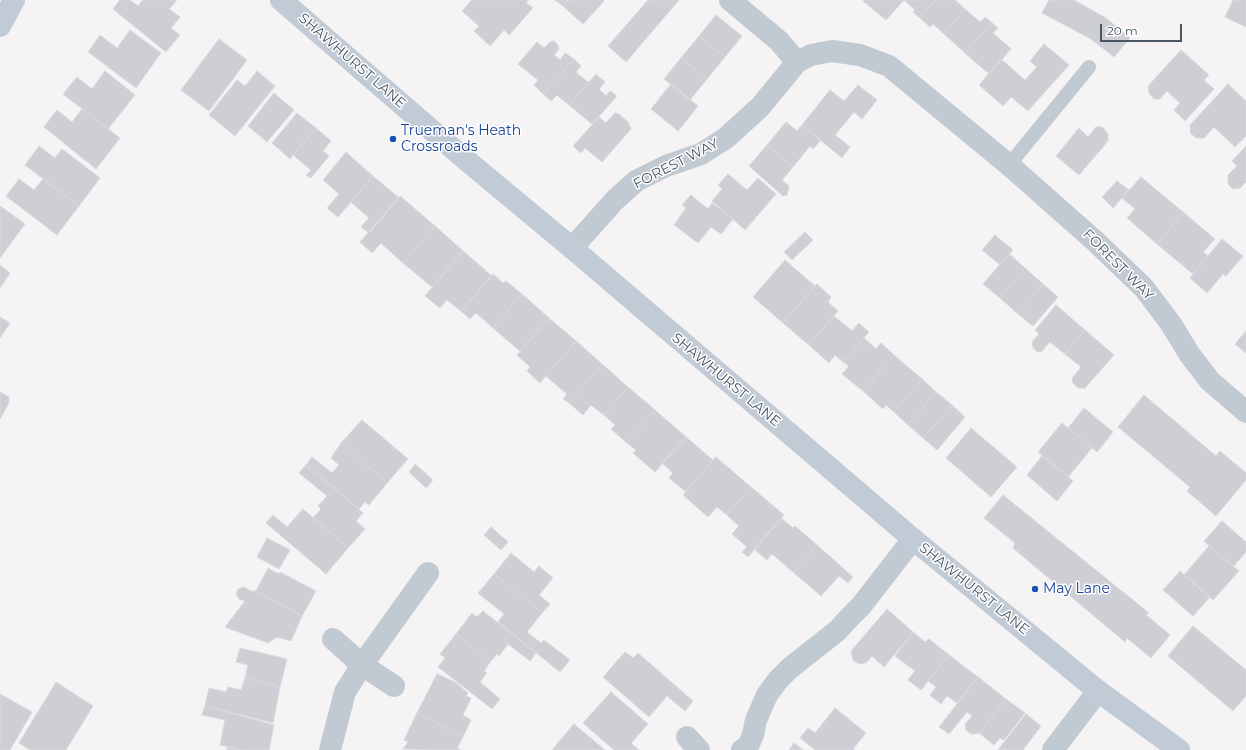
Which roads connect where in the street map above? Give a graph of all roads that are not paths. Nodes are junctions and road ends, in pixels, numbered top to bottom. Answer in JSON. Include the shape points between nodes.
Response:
{"nodes":[{"id":1,"x":14,"y":0,"type":"edge"},
{"id":2,"x":281,"y":0,"type":"edge"},
{"id":3,"x":730,"y":0,"type":"edge"},
{"id":4,"x":0,"y":26,"type":"edge"},
{"id":5,"x":797,"y":62,"type":"junction"},
{"id":6,"x":1089,"y":67,"type":"dead end"},
{"id":7,"x":1009,"y":165,"type":"junction"},
{"id":8,"x":572,"y":248,"type":"junction"},
{"id":9,"x":1246,"y":412,"type":"edge"},
{"id":10,"x":913,"y":539,"type":"junction"},
{"id":11,"x":428,"y":573,"type":"dead end"},
{"id":12,"x":333,"y":639,"type":"dead end"},
{"id":13,"x":362,"y":665,"type":"junction"},
{"id":14,"x":394,"y":686,"type":"dead end"},
{"id":15,"x":1098,"y":691,"type":"junction"},
{"id":16,"x":330,"y":750,"type":"edge"},
{"id":17,"x":742,"y":750,"type":"edge"},
{"id":18,"x":1053,"y":750,"type":"edge"},
{"id":19,"x":1179,"y":750,"type":"edge"}],
"edges":[{"from":1,"to":4,"type":"street"},
{"from":2,"to":8,"type":"street","name":"SHAWHURST LANE"},
{"from":3,"to":5,"type":"street","via":[[779,41]]},
{"from":5,"to":7,"type":"street","name":"FOREST WAY","via":[[811,55],[832,51],[860,55],[889,66]]},
{"from":5,"to":8,"type":"street","name":"FOREST WAY","via":[[760,107],[726,138],[701,154],[666,166],[636,181],[615,200]]},
{"from":6,"to":7,"type":"lane"},
{"from":7,"to":9,"type":"street","name":"FOREST WAY","via":[[1144,288],[1210,381]]},
{"from":8,"to":10,"type":"street","name":"SHAWHURST LANE"},
{"from":10,"to":15,"type":"street","name":"SHAWHURST LANE"},
{"from":10,"to":17,"type":"street","via":[[856,611],[778,680],[767,695],[748,746]]},
{"from":11,"to":13,"type":"street"},
{"from":12,"to":13,"type":"street"},
{"from":13,"to":14,"type":"street"},
{"from":13,"to":16,"type":"street","via":[[345,692]]},
{"from":15,"to":18,"type":"street"},
{"from":15,"to":19,"type":"street","name":"SHAWHURST LANE"}]}
